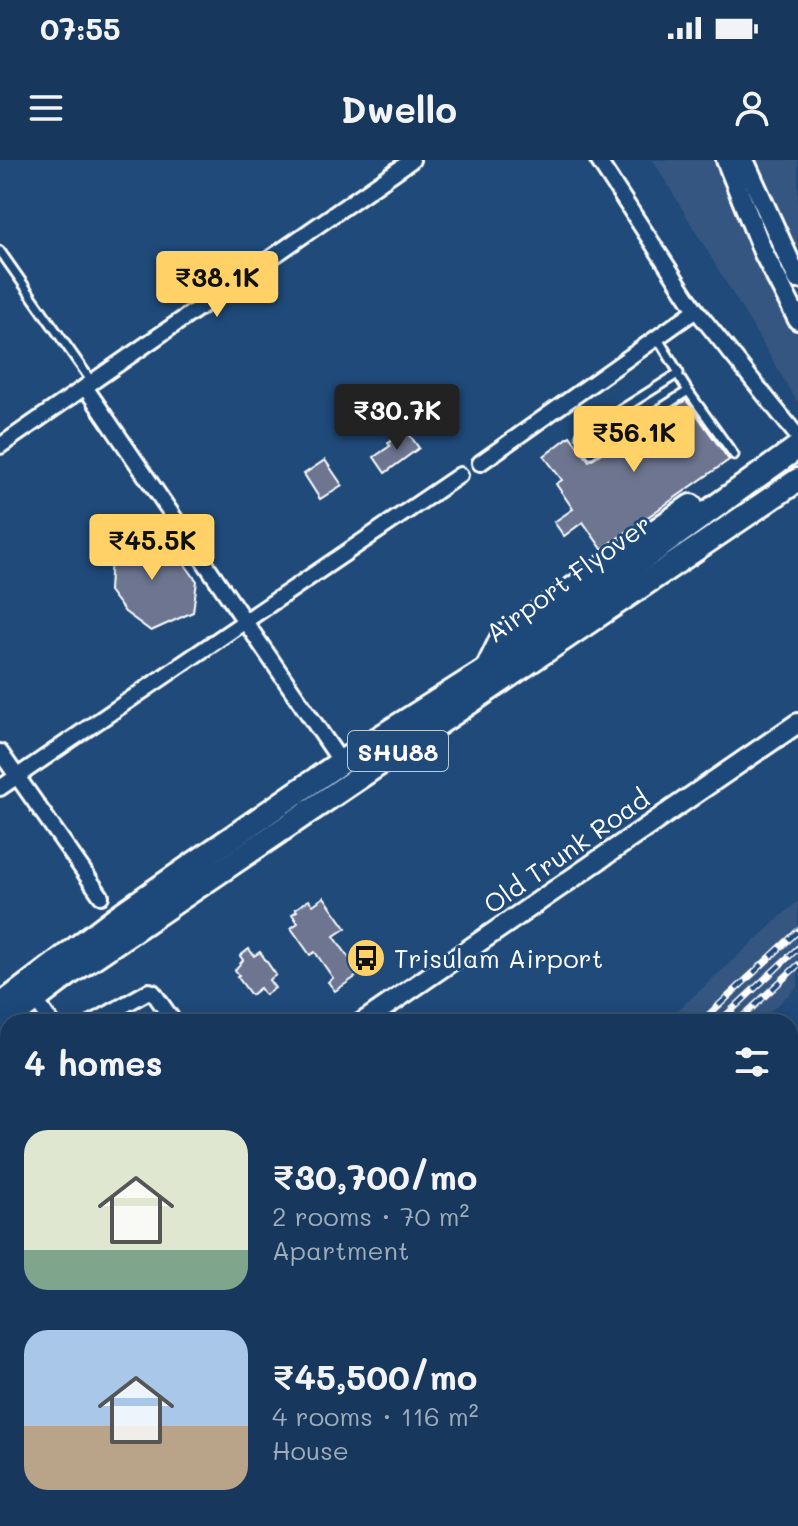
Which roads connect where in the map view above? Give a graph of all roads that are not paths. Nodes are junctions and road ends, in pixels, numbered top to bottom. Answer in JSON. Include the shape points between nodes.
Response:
{"nodes":[{"id":1,"x":412,"y":160,"type":"edge"},
{"id":2,"x":598,"y":160,"type":"edge"},
{"id":3,"x":733,"y":164,"type":"edge"},
{"id":4,"x":0,"y":251,"type":"edge"},
{"id":5,"x":798,"y":279,"type":"edge"},
{"id":6,"x":696,"y":310,"type":"junction"},
{"id":7,"x":797,"y":316,"type":"edge"},
{"id":8,"x":657,"y":337,"type":"junction"},
{"id":9,"x":678,"y":375,"type":"junction"},
{"id":10,"x":89,"y":384,"type":"junction"},
{"id":11,"x":688,"y":391,"type":"junction"},
{"id":12,"x":581,"y":435,"type":"dead end"},
{"id":13,"x":797,"y":437,"type":"edge"},
{"id":14,"x":0,"y":446,"type":"edge"},
{"id":15,"x":591,"y":453,"type":"dead end"},
{"id":16,"x":734,"y":455,"type":"dead end"},
{"id":17,"x":480,"y":463,"type":"dead end"},
{"id":18,"x":460,"y":475,"type":"dead end"},
{"id":19,"x":798,"y":480,"type":"edge"},
{"id":20,"x":243,"y":621,"type":"junction"},
{"id":21,"x":487,"y":670,"type":"junction"},
{"id":22,"x":798,"y":723,"type":"edge"},
{"id":23,"x":0,"y":752,"type":"edge"},
{"id":24,"x":341,"y":762,"type":"junction"},
{"id":25,"x":16,"y":777,"type":"junction"},
{"id":26,"x":0,"y":788,"type":"edge"},
{"id":27,"x":101,"y":896,"type":"dead end"},
{"id":28,"x":35,"y":999,"type":"junction"},
{"id":29,"x":0,"y":1006,"type":"edge"},
{"id":30,"x":16,"y":1014,"type":"edge"},
{"id":31,"x":45,"y":1014,"type":"edge"},
{"id":32,"x":108,"y":1014,"type":"edge"},
{"id":33,"x":168,"y":1014,"type":"edge"},
{"id":34,"x":375,"y":1014,"type":"edge"}],
"edges":[{"from":1,"to":10,"type":"street"},
{"from":2,"to":6,"type":"street"},
{"from":3,"to":5,"type":"street"},
{"from":3,"to":7,"type":"street","via":[[763,252]]},
{"from":4,"to":10,"type":"lane"},
{"from":6,"to":8,"type":"street"},
{"from":6,"to":13,"type":"street"},
{"from":8,"to":9,"type":"lane","via":[[680,370]]},
{"from":8,"to":17,"type":"street"},
{"from":9,"to":11,"type":"lane"},
{"from":9,"to":12,"type":"lane"},
{"from":10,"to":14,"type":"street"},
{"from":10,"to":20,"type":"street"},
{"from":11,"to":15,"type":"lane"},
{"from":11,"to":16,"type":"lane"},
{"from":13,"to":21,"type":"main road","name":"Airport Flyover","number":"SHU88"},
{"from":13,"to":21,"type":"main road","via":[[502,638]]},
{"from":18,"to":20,"type":"street"},
{"from":19,"to":28,"type":"main road","number":"SHU88"},
{"from":20,"to":24,"type":"street"},
{"from":20,"to":25,"type":"street"},
{"from":21,"to":24,"type":"main road","number":"SHU88"},
{"from":22,"to":34,"type":"street","name":"Old Trunk Road"},
{"from":23,"to":25,"type":"street"},
{"from":24,"to":29,"type":"main road","number":"SHU88","via":[[117,917]]},
{"from":25,"to":26,"type":"street"},
{"from":25,"to":27,"type":"street"},
{"from":28,"to":30,"type":"main road","number":"SHU88"},
{"from":28,"to":31,"type":"street"},
{"from":32,"to":33,"type":"street","via":[[149,991]]}]}
